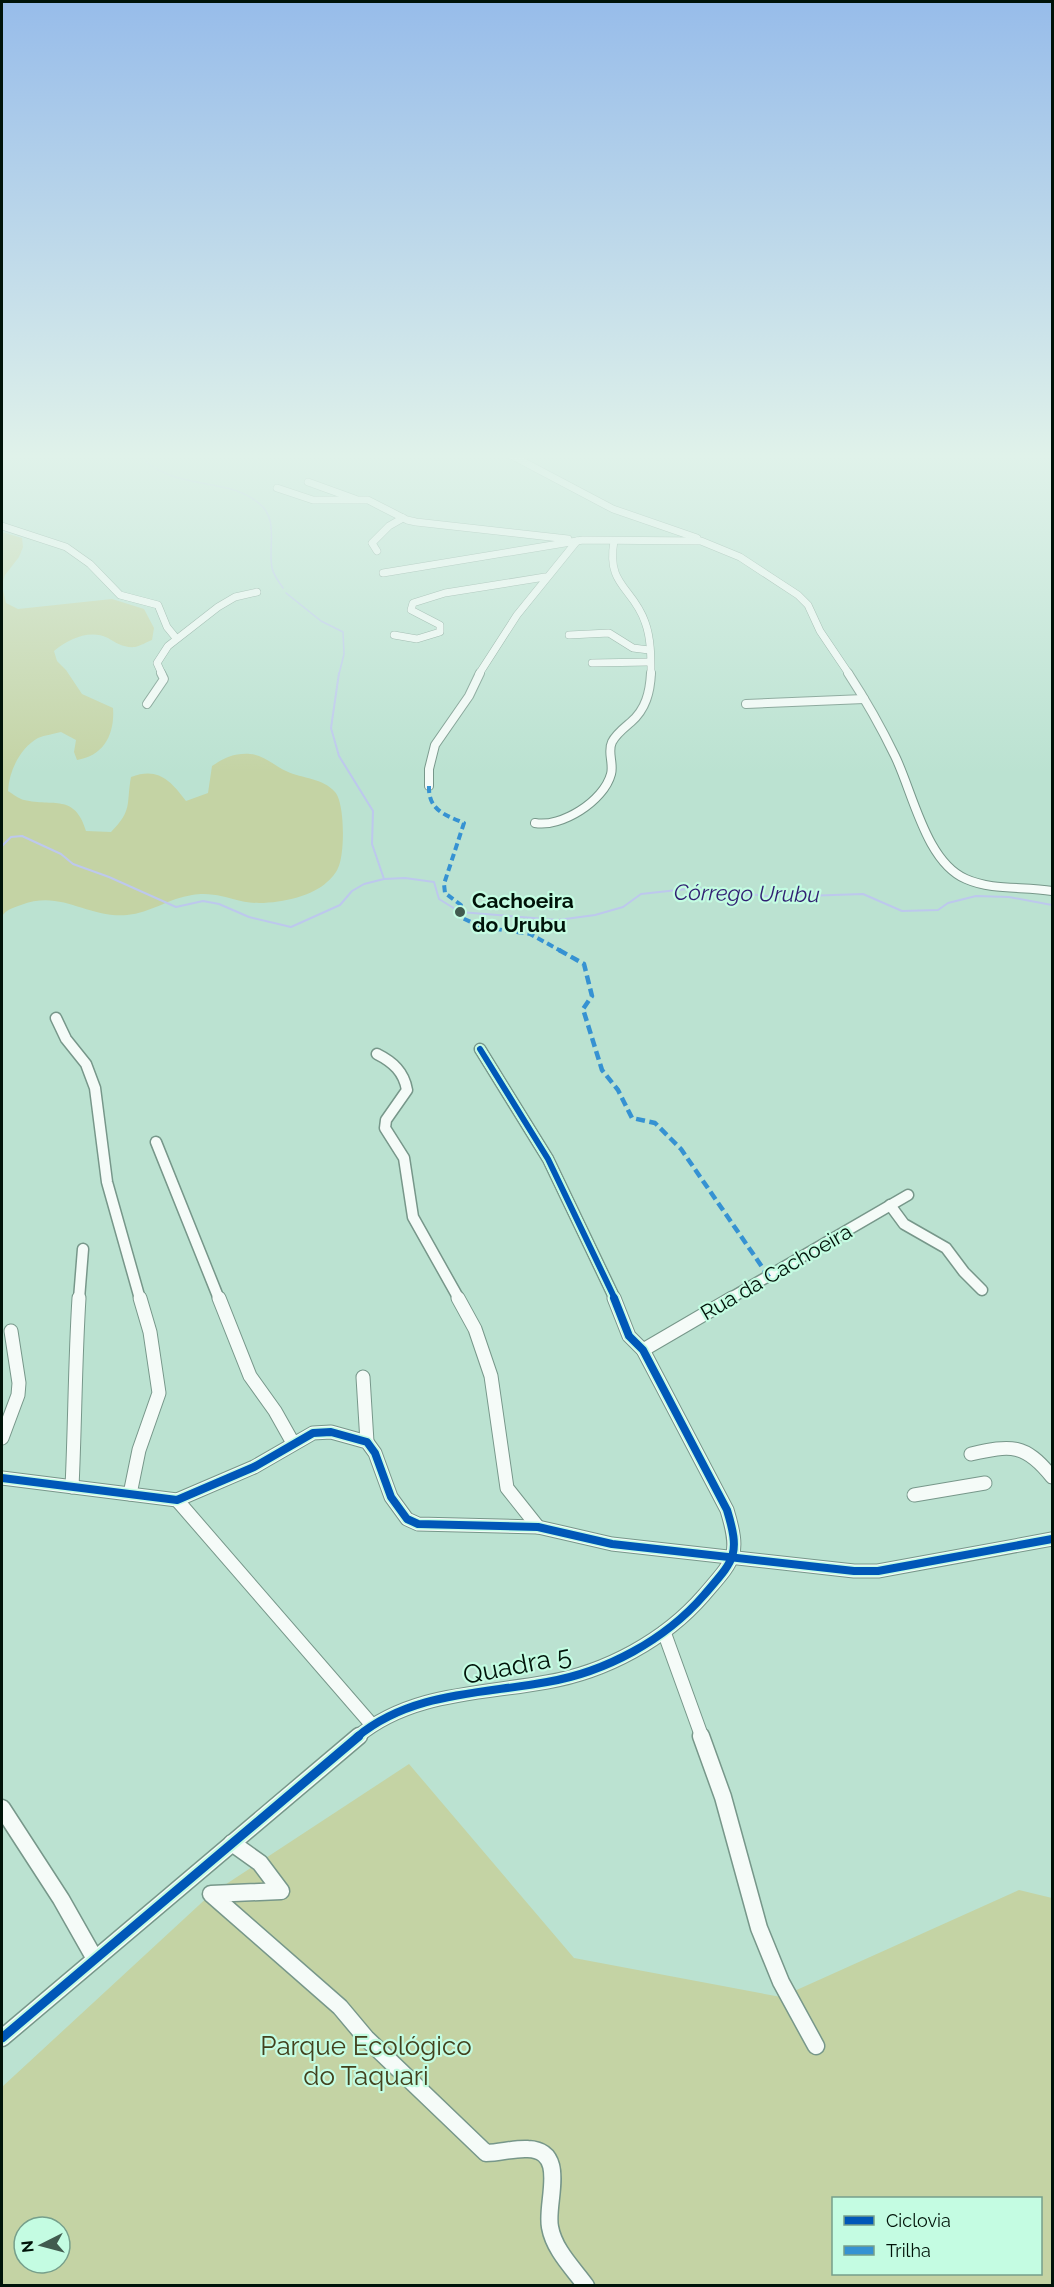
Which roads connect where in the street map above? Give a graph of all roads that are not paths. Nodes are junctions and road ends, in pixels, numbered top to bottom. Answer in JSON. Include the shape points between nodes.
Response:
{"nodes":[{"id":1,"x":84,"y":560,"type":"edge"},
{"id":2,"x":465,"y":560,"type":"edge"},
{"id":3,"x":562,"y":560,"type":"edge"},
{"id":4,"x":612,"y":560,"type":"edge"},
{"id":5,"x":744,"y":560,"type":"edge"},
{"id":6,"x":383,"y":573,"type":"dead end"},
{"id":7,"x":545,"y":577,"type":"junction"},
{"id":8,"x":257,"y":592,"type":"dead end"},
{"id":9,"x":394,"y":635,"type":"dead end"},
{"id":10,"x":569,"y":635,"type":"dead end"},
{"id":11,"x":176,"y":638,"type":"junction"},
{"id":12,"x":649,"y":650,"type":"junction"},
{"id":13,"x":649,"y":662,"type":"junction"},
{"id":14,"x":592,"y":663,"type":"dead end"},
{"id":15,"x":864,"y":699,"type":"junction"},
{"id":16,"x":147,"y":704,"type":"dead end"},
{"id":17,"x":746,"y":704,"type":"dead end"},
{"id":18,"x":429,"y":786,"type":"dead end"},
{"id":19,"x":535,"y":823,"type":"dead end"},
{"id":20,"x":1053,"y":891,"type":"edge"},
{"id":21,"x":56,"y":1018,"type":"dead end"},
{"id":22,"x":480,"y":1049,"type":"dead end"},
{"id":23,"x":377,"y":1054,"type":"dead end"},
{"id":24,"x":156,"y":1142,"type":"dead end"},
{"id":25,"x":908,"y":1194,"type":"dead end"},
{"id":26,"x":890,"y":1205,"type":"junction"},
{"id":27,"x":83,"y":1249,"type":"dead end"},
{"id":28,"x":982,"y":1290,"type":"dead end"},
{"id":29,"x":11,"y":1331,"type":"dead end"},
{"id":30,"x":643,"y":1350,"type":"junction"},
{"id":31,"x":363,"y":1377,"type":"dead end"},
{"id":32,"x":2,"y":1438,"type":"edge"},
{"id":33,"x":367,"y":1442,"type":"junction"},
{"id":34,"x":293,"y":1443,"type":"junction"},
{"id":35,"x":971,"y":1454,"type":"dead end"},
{"id":36,"x":1053,"y":1477,"type":"edge"},
{"id":37,"x":2,"y":1478,"type":"edge"},
{"id":38,"x":985,"y":1483,"type":"dead end"},
{"id":39,"x":72,"y":1486,"type":"junction"},
{"id":40,"x":130,"y":1494,"type":"junction"},
{"id":41,"x":914,"y":1496,"type":"dead end"},
{"id":42,"x":177,"y":1500,"type":"junction"},
{"id":43,"x":538,"y":1527,"type":"junction"},
{"id":44,"x":1053,"y":1539,"type":"edge"},
{"id":45,"x":734,"y":1557,"type":"junction"},
{"id":46,"x":664,"y":1632,"type":"junction"},
{"id":47,"x":372,"y":1725,"type":"junction"},
{"id":48,"x":2,"y":1808,"type":"edge"},
{"id":49,"x":232,"y":1843,"type":"junction"},
{"id":50,"x":95,"y":1959,"type":"junction"},
{"id":51,"x":2,"y":2038,"type":"edge"},
{"id":52,"x":816,"y":2046,"type":"dead end"},
{"id":53,"x":586,"y":2286,"type":"edge"}],
"edges":[{"from":1,"to":11,"type":"street","via":[[120,595],[158,604]]},
{"from":2,"to":6,"type":"street"},
{"from":3,"to":7,"type":"street"},
{"from":4,"to":12,"type":"street","via":[[617,582],[643,619]]},
{"from":5,"to":15,"type":"street","via":[[806,601]]},
{"from":7,"to":9,"type":"street","via":[[450,591],[420,600],[413,603],[411,610],[440,625],[440,632],[418,639]]},
{"from":7,"to":18,"type":"street","via":[[484,664],[470,695],[437,737],[428,768]]},
{"from":8,"to":11,"type":"street","via":[[214,608]]},
{"from":10,"to":12,"type":"street","via":[[609,633],[633,648]]},
{"from":11,"to":16,"type":"street","via":[[158,660],[164,679]]},
{"from":12,"to":13,"type":"street"},
{"from":13,"to":14,"type":"street"},
{"from":13,"to":19,"type":"street","via":[[646,703],[610,745],[612,767],[606,786],[593,801],[554,824]]},
{"from":15,"to":17,"type":"street"},
{"from":15,"to":20,"type":"street","via":[[943,861],[961,876],[986,884]]},
{"from":21,"to":40,"type":"street","via":[[66,1039],[86,1064],[95,1089],[107,1182],[150,1332],[158,1375],[159,1393],[139,1450]]},
{"from":22,"to":30,"type":"street","via":[[548,1159],[608,1281],[629,1336]]},
{"from":23,"to":43,"type":"street","via":[[399,1068],[406,1079],[407,1090],[386,1120],[385,1128],[404,1158],[413,1217],[475,1329],[491,1376],[507,1488]]},
{"from":24,"to":34,"type":"street","via":[[250,1376]]},
{"from":25,"to":26,"type":"street","name":"Rua da Cachoeira"},
{"from":26,"to":28,"type":"street","via":[[904,1224],[946,1248]]},
{"from":26,"to":30,"type":"street","name":"Rua da Cachoeira"},
{"from":27,"to":39,"type":"street","via":[[74,1368]]},
{"from":29,"to":32,"type":"street","via":[[18,1395]]},
{"from":30,"to":45,"type":"street","via":[[727,1510],[734,1533]]},
{"from":31,"to":33,"type":"street"},
{"from":33,"to":34,"type":"street","via":[[322,1432]]},
{"from":33,"to":43,"type":"street","via":[[391,1497],[413,1522],[436,1526]]},
{"from":34,"to":42,"type":"street","via":[[254,1467]]},
{"from":35,"to":36,"type":"street","via":[[1000,1448],[1028,1451]]},
{"from":37,"to":39,"type":"street"},
{"from":38,"to":41,"type":"street"},
{"from":39,"to":40,"type":"street"},
{"from":40,"to":42,"type":"street"},
{"from":42,"to":47,"type":"street"},
{"from":43,"to":45,"type":"street","via":[[612,1544]]},
{"from":44,"to":45,"type":"street","via":[[878,1571]]},
{"from":45,"to":46,"type":"street","name":"Quadra 5","via":[[692,1608]]},
{"from":46,"to":47,"type":"street","name":"Quadra 5","via":[[611,1662],[575,1676],[488,1689],[414,1706]]},
{"from":46,"to":52,"type":"street","via":[[723,1797],[759,1928],[781,1982]]},
{"from":47,"to":49,"type":"street","name":"Quadra 5"},
{"from":48,"to":50,"type":"street"},
{"from":49,"to":50,"type":"street","name":"Quadra 5"},
{"from":49,"to":53,"type":"street","via":[[261,1862],[281,1891],[211,1894],[340,2007],[366,2038],[486,2153],[527,2149],[548,2157],[552,2182],[548,2216],[554,2243]]},
{"from":50,"to":51,"type":"street","name":"Quadra 5"}]}
